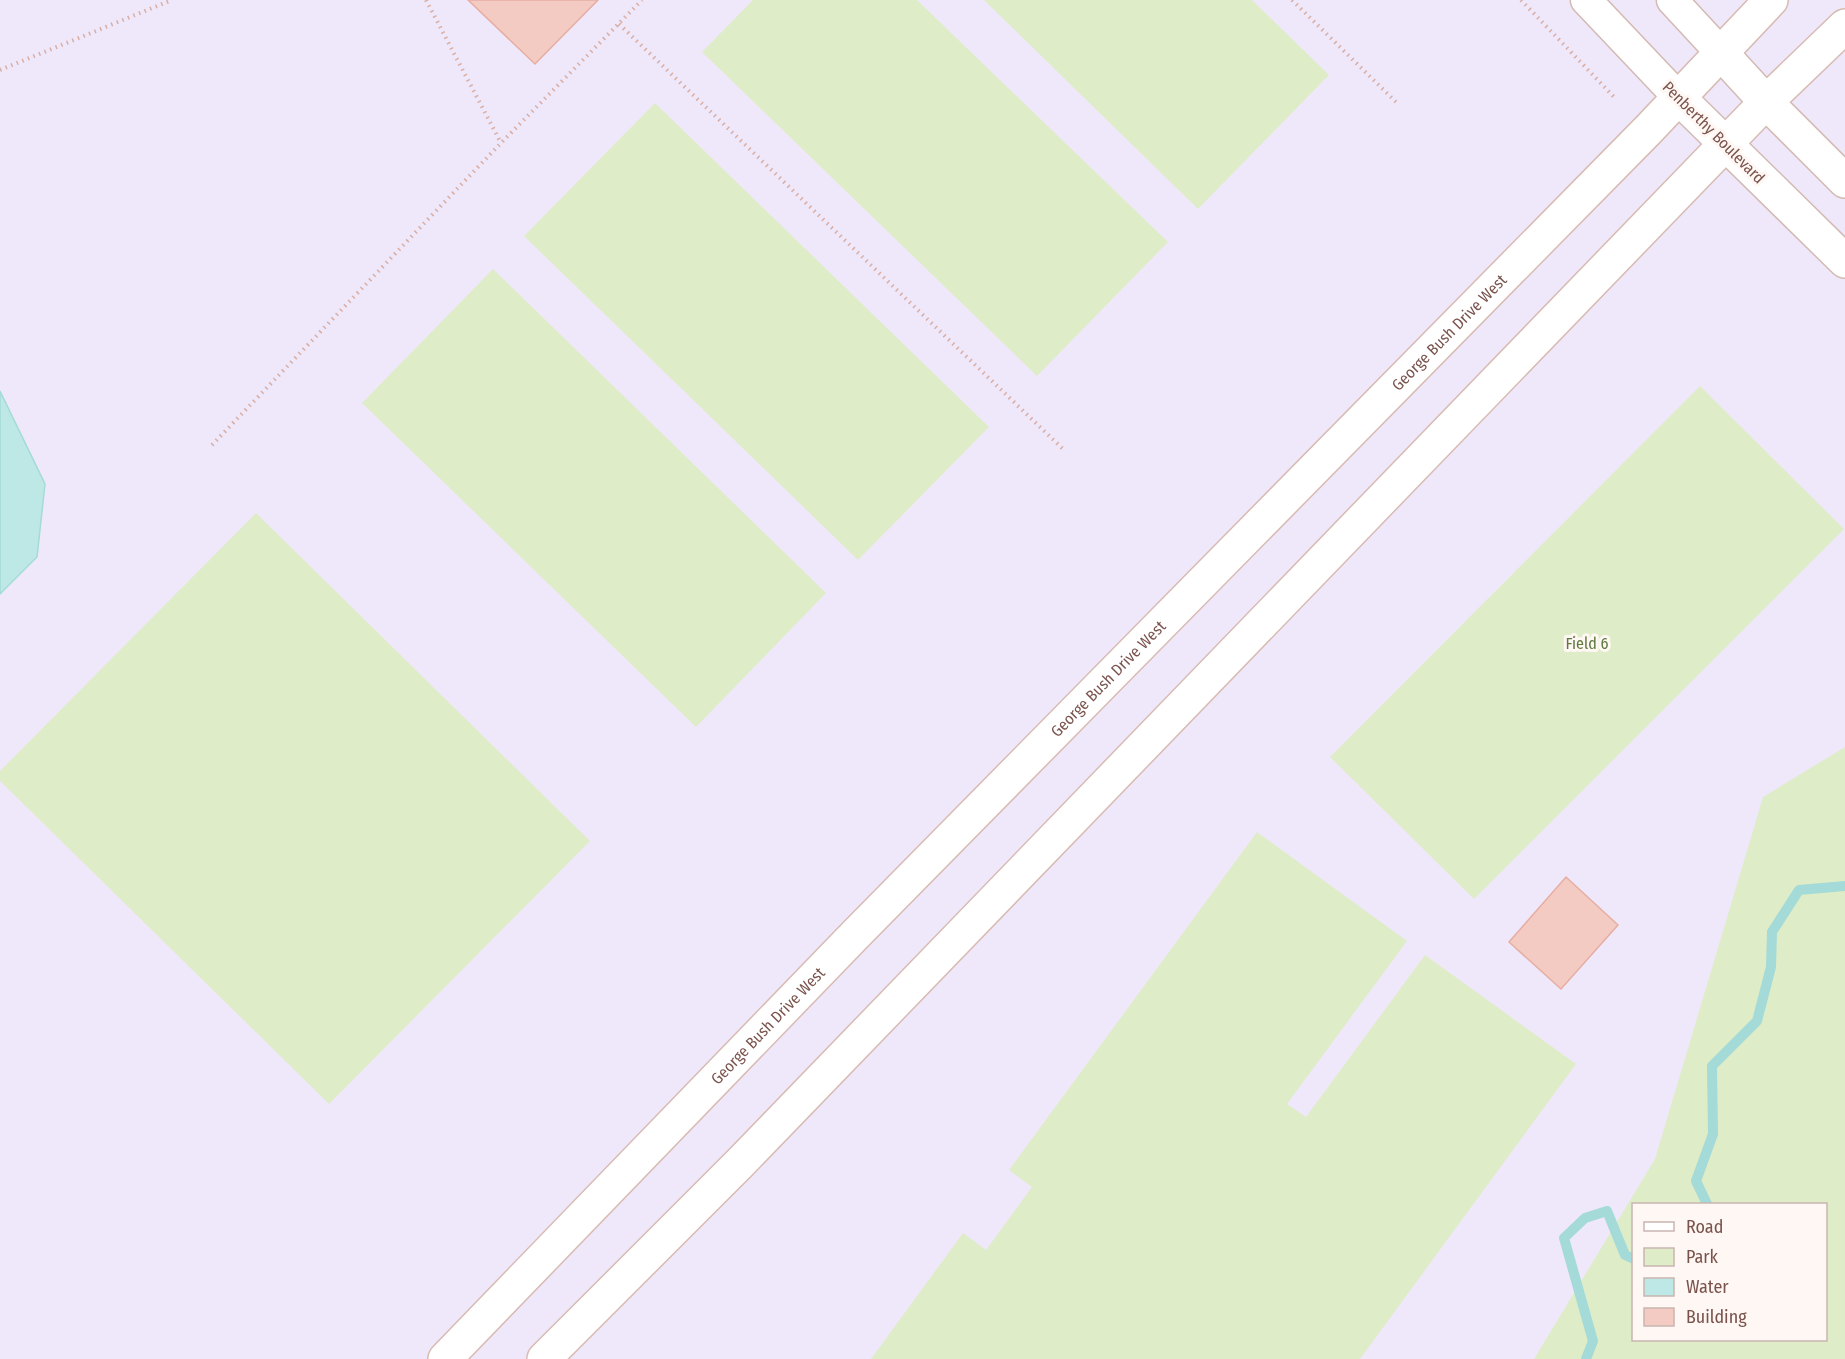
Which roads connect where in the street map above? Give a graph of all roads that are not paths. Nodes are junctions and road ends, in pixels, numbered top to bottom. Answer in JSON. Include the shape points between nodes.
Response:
{"nodes":[{"id":1,"x":1586,"y":0,"type":"edge"},
{"id":2,"x":1672,"y":0,"type":"edge"},
{"id":3,"x":1771,"y":0,"type":"edge"},
{"id":4,"x":1845,"y":26,"type":"edge"},
{"id":5,"x":1722,"y":54,"type":"junction"},
{"id":6,"x":1679,"y":98,"type":"junction"},
{"id":7,"x":1766,"y":102,"type":"junction"},
{"id":8,"x":1726,"y":144,"type":"junction"},
{"id":9,"x":1845,"y":181,"type":"edge"},
{"id":10,"x":1845,"y":261,"type":"edge"},
{"id":11,"x":445,"y":1359,"type":"edge"},
{"id":12,"x":544,"y":1359,"type":"edge"}],
"edges":[{"from":1,"to":6,"type":"street","name":"Penberthy Boulevard"},
{"from":2,"to":5,"type":"street"},
{"from":3,"to":5,"type":"main road","name":"George Bush Drive West"},
{"from":4,"to":7,"type":"main road"},
{"from":5,"to":6,"type":"main road","name":"George Bush Drive West"},
{"from":5,"to":7,"type":"main road"},
{"from":6,"to":8,"type":"main road","name":"Penberthy Boulevard"},
{"from":6,"to":11,"type":"main road","name":"George Bush Drive West","via":[[855,935]]},
{"from":7,"to":8,"type":"main road"},
{"from":7,"to":9,"type":"main road"},
{"from":8,"to":10,"type":"main road","name":"Penberthy Boulevard"},
{"from":8,"to":12,"type":"main road","via":[[748,1154]]}]}
